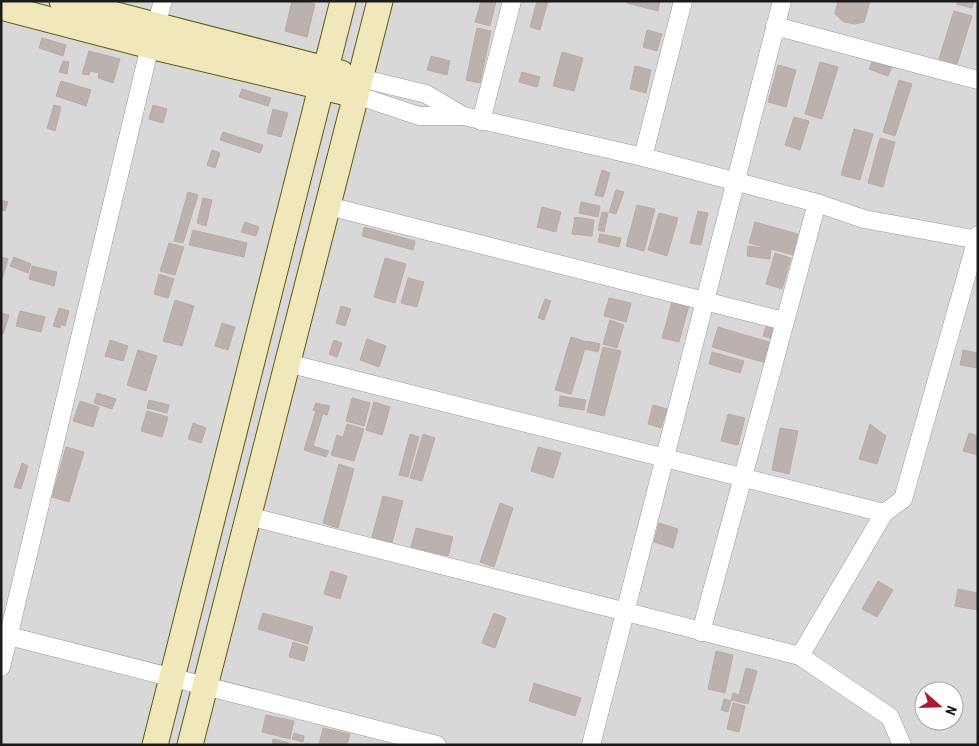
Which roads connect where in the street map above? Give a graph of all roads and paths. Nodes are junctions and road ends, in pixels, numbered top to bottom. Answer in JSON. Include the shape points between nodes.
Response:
{"nodes":[{"id":1,"x":62,"y":1,"type":"edge"},
{"id":2,"x":162,"y":1,"type":"edge"},
{"id":3,"x":343,"y":1,"type":"edge"},
{"id":4,"x":380,"y":1,"type":"edge"},
{"id":5,"x":512,"y":1,"type":"edge"},
{"id":6,"x":683,"y":1,"type":"edge"},
{"id":7,"x":782,"y":1,"type":"edge"},
{"id":8,"x":1,"y":7,"type":"edge"},
{"id":9,"x":775,"y":26,"type":"junction"},
{"id":10,"x":153,"y":36,"type":"junction"},
{"id":11,"x":323,"y":77,"type":"junction"},
{"id":12,"x":978,"y":80,"type":"edge"},
{"id":13,"x":358,"y":86,"type":"junction"},
{"id":14,"x":481,"y":120,"type":"junction"},
{"id":15,"x":643,"y":157,"type":"junction"},
{"id":16,"x":735,"y":181,"type":"junction"},
{"id":17,"x":817,"y":203,"type":"junction"},
{"id":18,"x":328,"y":206,"type":"junction"},
{"id":19,"x":977,"y":238,"type":"edge"},
{"id":20,"x":705,"y":301,"type":"junction"},
{"id":21,"x":784,"y":322,"type":"junction"},
{"id":22,"x":287,"y":363,"type":"junction"},
{"id":23,"x":664,"y":459,"type":"junction"},
{"id":24,"x":742,"y":479,"type":"junction"},
{"id":25,"x":884,"y":513,"type":"junction"},
{"id":26,"x":248,"y":516,"type":"junction"},
{"id":27,"x":626,"y":612,"type":"junction"},
{"id":28,"x":701,"y":632,"type":"junction"},
{"id":29,"x":5,"y":635,"type":"edge"},
{"id":30,"x":800,"y":656,"type":"junction"},
{"id":31,"x":1,"y":667,"type":"edge"},
{"id":32,"x":172,"y":678,"type":"junction"},
{"id":33,"x":205,"y":686,"type":"junction"},
{"id":34,"x":155,"y":745,"type":"edge"},
{"id":35,"x":190,"y":745,"type":"edge"},
{"id":36,"x":437,"y":745,"type":"edge"},
{"id":37,"x":592,"y":745,"type":"edge"},
{"id":38,"x":902,"y":745,"type":"edge"}],
"edges":[{"from":1,"to":10,"type":"street"},
{"from":2,"to":10,"type":"street"},
{"from":3,"to":11,"type":"street"},
{"from":4,"to":13,"type":"street"},
{"from":5,"to":14,"type":"street"},
{"from":6,"to":15,"type":"street"},
{"from":7,"to":9,"type":"street"},
{"from":8,"to":10,"type":"street"},
{"from":9,"to":12,"type":"street"},
{"from":9,"to":16,"type":"street"},
{"from":10,"to":11,"type":"street"},
{"from":10,"to":29,"type":"street"},
{"from":11,"to":13,"type":"street"},
{"from":11,"to":32,"type":"street"},
{"from":13,"to":14,"type":"street","via":[[419,116],[464,116]]},
{"from":13,"to":18,"type":"street"},
{"from":14,"to":15,"type":"street"},
{"from":15,"to":16,"type":"street"},
{"from":16,"to":17,"type":"street"},
{"from":16,"to":20,"type":"street"},
{"from":17,"to":19,"type":"street","via":[[864,219]]},
{"from":17,"to":21,"type":"street"},
{"from":18,"to":20,"type":"street"},
{"from":18,"to":22,"type":"street"},
{"from":19,"to":25,"type":"street","via":[[902,499]]},
{"from":20,"to":21,"type":"street"},
{"from":20,"to":23,"type":"street"},
{"from":21,"to":24,"type":"street"},
{"from":22,"to":23,"type":"street"},
{"from":22,"to":26,"type":"street"},
{"from":23,"to":24,"type":"street"},
{"from":23,"to":27,"type":"street"},
{"from":24,"to":25,"type":"street"},
{"from":24,"to":28,"type":"street"},
{"from":25,"to":30,"type":"street"},
{"from":26,"to":27,"type":"street"},
{"from":26,"to":33,"type":"street"},
{"from":27,"to":28,"type":"street"},
{"from":27,"to":37,"type":"street"},
{"from":28,"to":30,"type":"street"},
{"from":29,"to":31,"type":"street"},
{"from":29,"to":32,"type":"street"},
{"from":30,"to":38,"type":"street","via":[[890,717]]},
{"from":32,"to":33,"type":"street"},
{"from":32,"to":34,"type":"street"},
{"from":33,"to":35,"type":"street"},
{"from":33,"to":36,"type":"street"}]}
